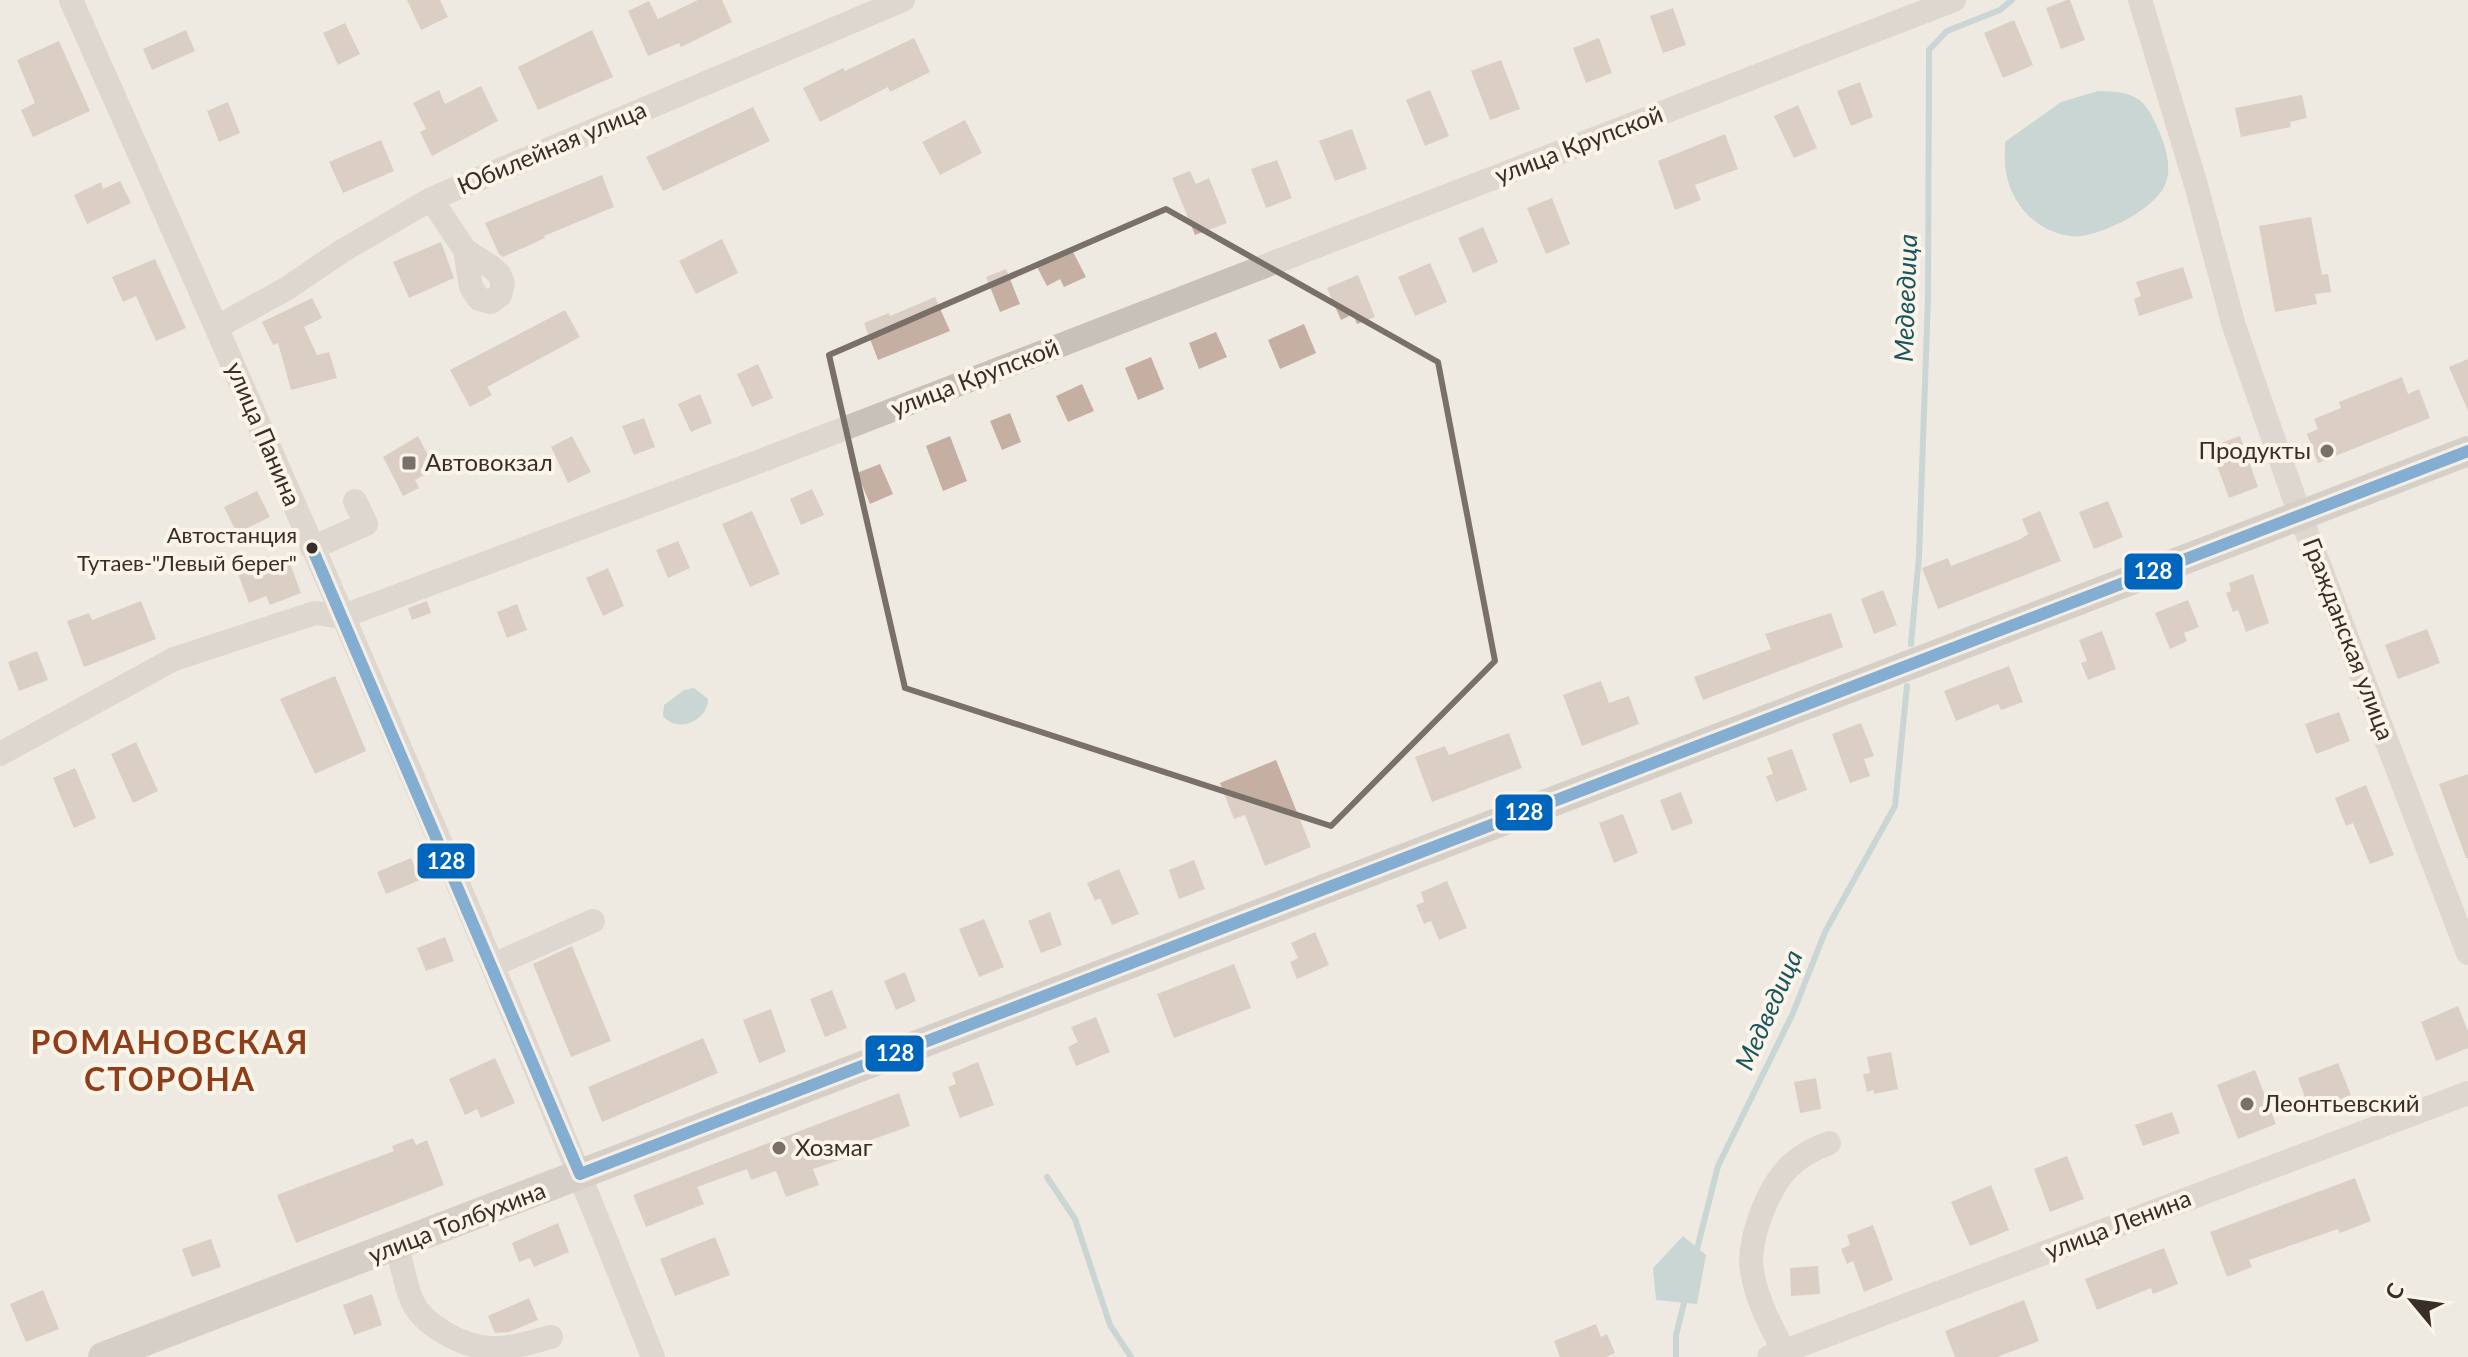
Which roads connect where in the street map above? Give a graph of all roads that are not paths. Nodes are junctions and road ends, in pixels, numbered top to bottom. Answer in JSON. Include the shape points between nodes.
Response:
{"nodes":[{"id":1,"x":71,"y":0,"type":"edge"},
{"id":2,"x":903,"y":0,"type":"edge"},
{"id":3,"x":1954,"y":0,"type":"edge"},
{"id":4,"x":2140,"y":0,"type":"edge"},
{"id":5,"x":431,"y":199,"type":"junction"},
{"id":6,"x":465,"y":250,"type":"dead end"},
{"id":7,"x":217,"y":327,"type":"junction"},
{"id":8,"x":2468,"y":451,"type":"edge"},
{"id":9,"x":355,"y":501,"type":"dead end"},
{"id":10,"x":2300,"y":515,"type":"junction"},
{"id":11,"x":312,"y":548,"type":"junction"},
{"id":12,"x":341,"y":617,"type":"junction"},
{"id":13,"x":0,"y":754,"type":"edge"},
{"id":14,"x":593,"y":921,"type":"dead end"},
{"id":15,"x":2468,"y":953,"type":"edge"},
{"id":16,"x":493,"y":965,"type":"junction"},
{"id":17,"x":2468,"y":1093,"type":"edge"},
{"id":18,"x":1829,"y":1143,"type":"dead end"},
{"id":19,"x":580,"y":1174,"type":"junction"},
{"id":20,"x":397,"y":1247,"type":"junction"},
{"id":21,"x":551,"y":1337,"type":"dead end"},
{"id":22,"x":1777,"y":1354,"type":"edge"},
{"id":23,"x":103,"y":1357,"type":"edge"},
{"id":24,"x":653,"y":1357,"type":"edge"}],
"edges":[{"from":1,"to":7,"type":"street","name":"улица Панина"},
{"from":2,"to":5,"type":"street","name":"Юбилейная улица"},
{"from":3,"to":12,"type":"street","name":"улица Крупской","via":[[763,460]]},
{"from":4,"to":10,"type":"street","name":"Гражданская улица","via":[[2234,326]]},
{"from":5,"to":6,"type":"street"},
{"from":5,"to":7,"type":"street","name":"Юбилейная улица"},
{"from":7,"to":11,"type":"street","name":"улица Панина"},
{"from":8,"to":10,"type":"main road","name":"улица Толбухина"},
{"from":9,"to":11,"type":"street","via":[[366,524]]},
{"from":10,"to":15,"type":"street","name":"Гражданская улица"},
{"from":10,"to":19,"type":"main road","name":"улица Толбухина"},
{"from":11,"to":12,"type":"street","name":"улица Панина"},
{"from":12,"to":13,"type":"street","name":"улица Крупской","via":[[315,613],[174,659]]},
{"from":12,"to":16,"type":"street","name":"улица Панина"},
{"from":14,"to":16,"type":"street"},
{"from":16,"to":19,"type":"street","name":"улица Панина"},
{"from":17,"to":22,"type":"street","name":"улица Ленина"},
{"from":18,"to":22,"type":"street","via":[[1807,1152],[1786,1170],[1755,1230],[1751,1268]]},
{"from":19,"to":20,"type":"main road","name":"улица Толбухина"},
{"from":19,"to":24,"type":"street","name":"улица Панина"},
{"from":20,"to":21,"type":"street","via":[[412,1301],[423,1317],[446,1333],[487,1348]]},
{"from":20,"to":23,"type":"main road","name":"улица Толбухина"}]}
